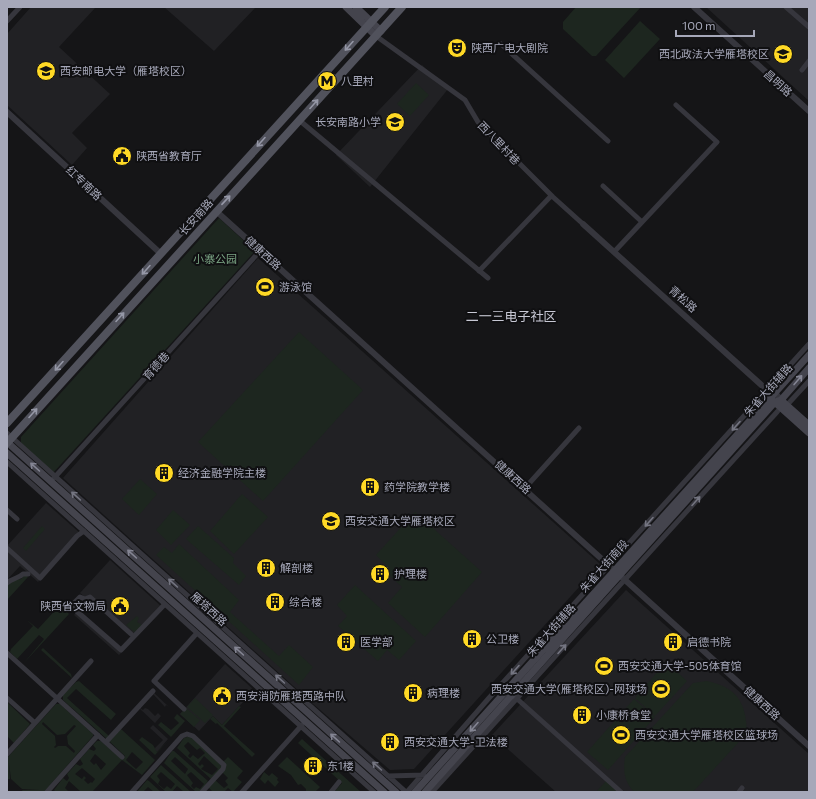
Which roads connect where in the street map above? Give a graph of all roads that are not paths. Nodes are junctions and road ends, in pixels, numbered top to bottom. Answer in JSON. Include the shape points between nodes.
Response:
{"nodes":[{"id":1,"x":20,"y":7,"type":"edge"},
{"id":2,"x":346,"y":7,"type":"edge"},
{"id":3,"x":356,"y":7,"type":"edge"},
{"id":4,"x":385,"y":7,"type":"edge"},
{"id":5,"x":402,"y":7,"type":"edge"},
{"id":6,"x":694,"y":7,"type":"edge"},
{"id":7,"x":786,"y":7,"type":"edge"},
{"id":8,"x":7,"y":21,"type":"edge"},
{"id":9,"x":369,"y":24,"type":"junction"},
{"id":10,"x":809,"y":27,"type":"edge"},
{"id":11,"x":379,"y":33,"type":"junction"},
{"id":12,"x":501,"y":44,"type":"dead end"},
{"id":13,"x":809,"y":61,"type":"edge"},
{"id":14,"x":802,"y":70,"type":"dead end"},
{"id":15,"x":676,"y":105,"type":"dead end"},
{"id":16,"x":809,"y":111,"type":"edge"},
{"id":17,"x":7,"y":112,"type":"edge"},
{"id":18,"x":299,"y":120,"type":"junction"},
{"id":19,"x":608,"y":141,"type":"dead end"},
{"id":20,"x":603,"y":186,"type":"dead end"},
{"id":21,"x":551,"y":196,"type":"junction"},
{"id":22,"x":216,"y":211,"type":"junction"},
{"id":23,"x":642,"y":222,"type":"junction"},
{"id":24,"x":583,"y":224,"type":"joint"},
{"id":25,"x":260,"y":251,"type":"junction"},
{"id":26,"x":614,"y":252,"type":"junction"},
{"id":27,"x":160,"y":253,"type":"junction"},
{"id":28,"x":479,"y":271,"type":"junction"},
{"id":29,"x":488,"y":278,"type":"dead end"},
{"id":30,"x":809,"y":344,"type":"edge"},
{"id":31,"x":809,"y":355,"type":"edge"},
{"id":32,"x":809,"y":368,"type":"edge"},
{"id":33,"x":809,"y":381,"type":"edge"},
{"id":34,"x":777,"y":400,"type":"junction"},
{"id":35,"x":7,"y":423,"type":"edge"},
{"id":36,"x":809,"y":425,"type":"edge"},
{"id":37,"x":579,"y":428,"type":"dead end"},
{"id":38,"x":809,"y":433,"type":"edge"},
{"id":39,"x":8,"y":440,"type":"edge"},
{"id":40,"x":7,"y":453,"type":"edge"},
{"id":41,"x":7,"y":462,"type":"edge"},
{"id":42,"x":53,"y":479,"type":"junction"},
{"id":43,"x":525,"y":488,"type":"junction"},
{"id":44,"x":7,"y":510,"type":"edge"},
{"id":45,"x":17,"y":519,"type":"dead end"},
{"id":46,"x":84,"y":531,"type":"junction"},
{"id":47,"x":8,"y":549,"type":"edge"},
{"id":48,"x":615,"y":569,"type":"junction"},
{"id":49,"x":28,"y":574,"type":"dead end"},
{"id":50,"x":626,"y":579,"type":"junction"},
{"id":51,"x":7,"y":583,"type":"edge"},
{"id":52,"x":165,"y":604,"type":"junction"},
{"id":53,"x":197,"y":633,"type":"junction"},
{"id":54,"x":131,"y":634,"type":"dead end"},
{"id":55,"x":7,"y":653,"type":"edge"},
{"id":56,"x":91,"y":661,"type":"dead end"},
{"id":57,"x":153,"y":691,"type":"dead end"},
{"id":58,"x":514,"y":696,"type":"junction"},
{"id":59,"x":7,"y":698,"type":"edge"},
{"id":60,"x":57,"y":698,"type":"junction"},
{"id":61,"x":184,"y":709,"type":"dead end"},
{"id":62,"x":35,"y":723,"type":"junction"},
{"id":63,"x":303,"y":724,"type":"junction"},
{"id":64,"x":98,"y":735,"type":"junction"},
{"id":65,"x":106,"y":742,"type":"junction"},
{"id":66,"x":809,"y":746,"type":"edge"},
{"id":67,"x":7,"y":754,"type":"edge"},
{"id":68,"x":122,"y":757,"type":"dead end"},
{"id":69,"x":423,"y":775,"type":"junction"},
{"id":70,"x":388,"y":776,"type":"junction"},
{"id":71,"x":379,"y":777,"type":"junction"},
{"id":72,"x":433,"y":777,"type":"junction"},
{"id":73,"x":339,"y":782,"type":"dead end"},
{"id":74,"x":373,"y":782,"type":"junction"},
{"id":75,"x":437,"y":790,"type":"edge"},
{"id":76,"x":47,"y":792,"type":"edge"},
{"id":77,"x":132,"y":792,"type":"edge"},
{"id":78,"x":202,"y":792,"type":"edge"},
{"id":79,"x":242,"y":792,"type":"edge"},
{"id":80,"x":330,"y":792,"type":"edge"},
{"id":81,"x":374,"y":792,"type":"edge"},
{"id":82,"x":384,"y":792,"type":"edge"},
{"id":83,"x":396,"y":792,"type":"edge"},
{"id":84,"x":406,"y":792,"type":"edge"},
{"id":85,"x":415,"y":792,"type":"edge"},
{"id":86,"x":424,"y":792,"type":"edge"},
{"id":87,"x":432,"y":792,"type":"edge"},
{"id":88,"x":621,"y":792,"type":"edge"}],
"edges":[{"from":1,"to":8,"type":"street"},
{"from":2,"to":9,"type":"main road"},
{"from":3,"to":9,"type":"main road"},
{"from":4,"to":9,"type":"main road","name":"长安南路"},
{"from":5,"to":11,"type":"main road","name":"长安南路"},
{"from":6,"to":16,"type":"street","name":"昌明路"},
{"from":7,"to":10,"type":"street"},
{"from":9,"to":11,"type":"main road"},
{"from":9,"to":27,"type":"main road","name":"长安南路","one_way":true},
{"from":18,"to":11,"type":"main road","name":"长安南路","one_way":true},
{"from":11,"to":21,"type":"street","name":"西八里村巷","via":[[465,100],[478,122]]},
{"from":12,"to":19,"type":"street"},
{"from":13,"to":14,"type":"street"},
{"from":15,"to":23,"type":"street","via":[[717,142]]},
{"from":17,"to":27,"type":"street","name":"红专南路"},
{"from":22,"to":18,"type":"main road","name":"长安南路","one_way":true},
{"from":18,"to":28,"type":"street"},
{"from":20,"to":23,"type":"street"},
{"from":21,"to":24,"type":"street","name":"西八里村巷"},
{"from":21,"to":28,"type":"street"},
{"from":22,"to":25,"type":"street","name":"健康西路"},
{"from":39,"to":22,"type":"main road","name":"长安南路","one_way":true},
{"from":23,"to":26,"type":"street"},
{"from":24,"to":26,"type":"street","name":"青松路"},
{"from":25,"to":42,"type":"street","name":"育德巷"},
{"from":25,"to":43,"type":"street","name":"健康西路"},
{"from":26,"to":34,"type":"street","name":"青松路"},
{"from":27,"to":35,"type":"main road","name":"长安南路","one_way":true},
{"from":28,"to":29,"type":"street"},
{"from":30,"to":34,"type":"street","name":"朱雀大街辅路"},
{"from":31,"to":34,"type":"main road","name":"朱雀大街南段"},
{"from":34,"to":32,"type":"main road","name":"朱雀大街南段","one_way":true},
{"from":33,"to":34,"type":"street","name":"朱雀大街辅路"},
{"from":34,"to":36,"type":"main road","name":"青松路"},
{"from":34,"to":38,"type":"main road","name":"青松路"},
{"from":34,"to":48,"type":"main road","name":"朱雀大街南段"},
{"from":50,"to":34,"type":"street","name":"朱雀大街辅路","one_way":true},
{"from":37,"to":43,"type":"street"},
{"from":42,"to":39,"type":"main road","name":"雁塔西路","one_way":true},
{"from":40,"to":63,"type":"main road","name":"雁塔西路"},
{"from":41,"to":46,"type":"street"},
{"from":70,"to":42,"type":"street","one_way":true},
{"from":71,"to":42,"type":"main road","name":"雁塔西路","one_way":true},
{"from":43,"to":48,"type":"street","name":"健康西路"},
{"from":44,"to":45,"type":"street"},
{"from":46,"to":47,"type":"street","via":[[40,578]]},
{"from":46,"to":52,"type":"street"},
{"from":48,"to":50,"type":"street","name":"健康西路"},
{"from":48,"to":58,"type":"main road","name":"朱雀大街南段"},
{"from":48,"to":69,"type":"street","name":"朱雀大街辅路","one_way":true},
{"from":48,"to":72,"type":"main road","name":"朱雀大街南段","one_way":true},
{"from":49,"to":51,"type":"street","via":[[11,579]]},
{"from":58,"to":50,"type":"street","name":"朱雀大街辅路","one_way":true},
{"from":50,"to":66,"type":"street","name":"健康西路"},
{"from":52,"to":53,"type":"street"},
{"from":52,"to":54,"type":"street","via":[[121,650],[72,605],[80,597],[90,597]]},
{"from":53,"to":61,"type":"street","via":[[154,681]]},
{"from":53,"to":63,"type":"street"},
{"from":55,"to":60,"type":"street"},
{"from":56,"to":60,"type":"street"},
{"from":57,"to":65,"type":"street"},
{"from":58,"to":72,"type":"main road","name":"朱雀大街南段"},
{"from":58,"to":75,"type":"street","name":"朱雀大街辅路"},
{"from":58,"to":88,"type":"street"},
{"from":59,"to":62,"type":"street"},
{"from":60,"to":62,"type":"street"},
{"from":60,"to":64,"type":"street"},
{"from":62,"to":67,"type":"street"},
{"from":63,"to":74,"type":"main road","name":"雁塔西路"},
{"from":63,"to":79,"type":"street"},
{"from":63,"to":81,"type":"street"},
{"from":64,"to":65,"type":"street"},
{"from":64,"to":76,"type":"street"},
{"from":65,"to":68,"type":"street"},
{"from":69,"to":70,"type":"street"},
{"from":69,"to":72,"type":"street"},
{"from":69,"to":84,"type":"street","name":"朱雀大街辅路"},
{"from":70,"to":71,"type":"street"},
{"from":70,"to":84,"type":"street"},
{"from":71,"to":83,"type":"main road","name":"雁塔西路"},
{"from":72,"to":75,"type":"street"},
{"from":72,"to":85,"type":"main road","name":"朱雀大街南段"},
{"from":72,"to":86,"type":"main road","name":"朱雀大街南段"},
{"from":73,"to":80,"type":"street"},
{"from":74,"to":81,"type":"street"},
{"from":74,"to":82,"type":"main road","name":"雁塔西路"},
{"from":75,"to":87,"type":"street","name":"朱雀大街辅路"},
{"from":77,"to":78,"type":"street","via":[[182,736],[187,734],[193,736],[224,765]]}]}
